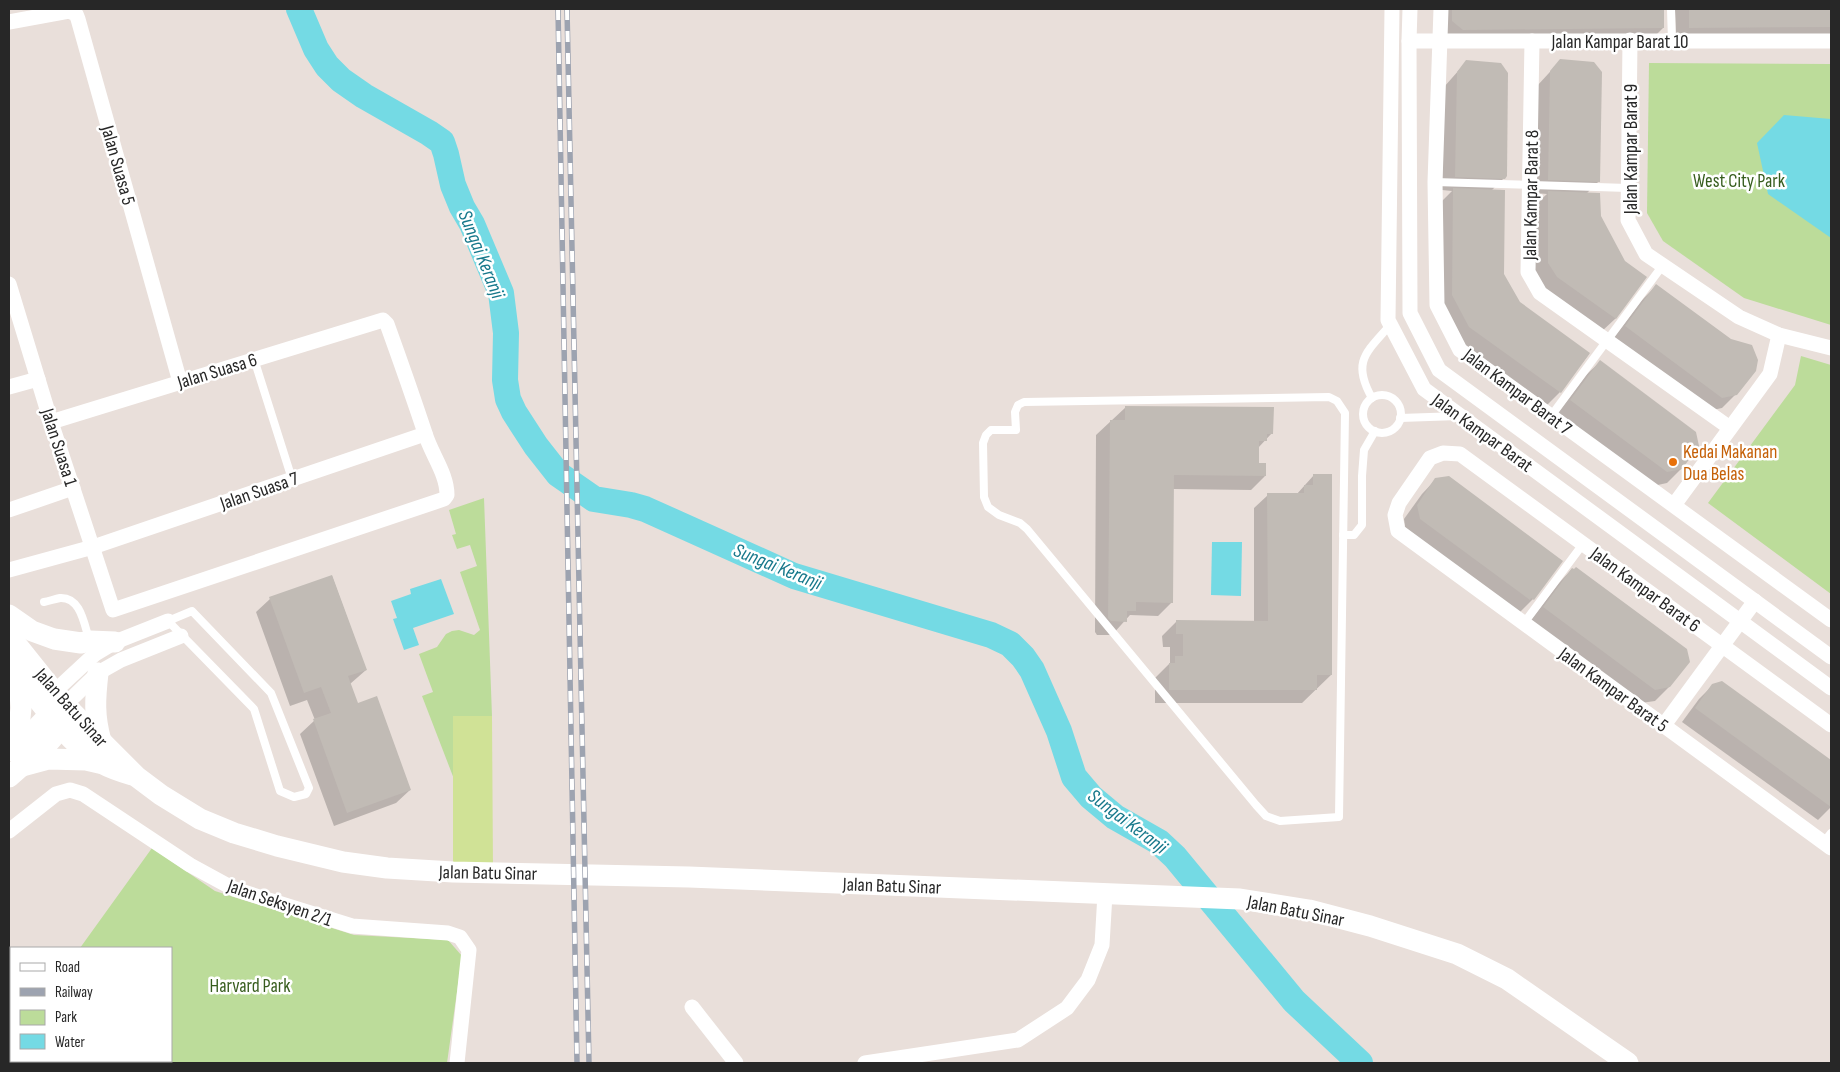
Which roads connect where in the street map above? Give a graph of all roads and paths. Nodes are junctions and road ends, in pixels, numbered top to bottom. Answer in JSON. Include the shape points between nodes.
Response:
{"nodes":[{"id":1,"x":1392,"y":9,"type":"edge"},
{"id":2,"x":1410,"y":9,"type":"edge"},
{"id":3,"x":1441,"y":9,"type":"edge"},
{"id":4,"x":1671,"y":9,"type":"edge"},
{"id":5,"x":9,"y":22,"type":"edge"},
{"id":6,"x":1630,"y":40,"type":"junction"},
{"id":7,"x":1409,"y":41,"type":"junction"},
{"id":8,"x":1441,"y":41,"type":"junction"},
{"id":9,"x":1532,"y":41,"type":"junction"},
{"id":10,"x":1672,"y":41,"type":"junction"},
{"id":11,"x":1831,"y":41,"type":"edge"},
{"id":12,"x":1391,"y":112,"type":"junction"},
{"id":13,"x":1409,"y":112,"type":"junction"},
{"id":14,"x":1435,"y":182,"type":"junction"},
{"id":15,"x":1530,"y":185,"type":"junction"},
{"id":16,"x":1628,"y":188,"type":"junction"},
{"id":17,"x":1663,"y":265,"type":"junction"},
{"id":18,"x":9,"y":284,"type":"edge"},
{"id":19,"x":1391,"y":324,"type":"junction"},
{"id":20,"x":1779,"y":335,"type":"junction"},
{"id":21,"x":1606,"y":341,"type":"junction"},
{"id":22,"x":1831,"y":348,"type":"edge"},
{"id":23,"x":254,"y":359,"type":"junction"},
{"id":24,"x":38,"y":379,"type":"junction"},
{"id":25,"x":180,"y":382,"type":"junction"},
{"id":26,"x":9,"y":387,"type":"edge"},
{"id":27,"x":1372,"y":398,"type":"junction"},
{"id":28,"x":1461,"y":416,"type":"junction"},
{"id":29,"x":1551,"y":416,"type":"junction"},
{"id":30,"x":1400,"y":418,"type":"junction"},
{"id":31,"x":51,"y":422,"type":"junction"},
{"id":32,"x":1730,"y":428,"type":"junction"},
{"id":33,"x":1375,"y":431,"type":"junction"},
{"id":34,"x":425,"y":434,"type":"junction"},
{"id":35,"x":292,"y":479,"type":"junction"},
{"id":36,"x":73,"y":488,"type":"junction"},
{"id":37,"x":1674,"y":504,"type":"junction"},
{"id":38,"x":9,"y":510,"type":"edge"},
{"id":39,"x":1398,"y":531,"type":"joint"},
{"id":40,"x":1343,"y":535,"type":"junction"},
{"id":41,"x":1583,"y":544,"type":"junction"},
{"id":42,"x":93,"y":547,"type":"junction"},
{"id":43,"x":9,"y":570,"type":"edge"},
{"id":44,"x":1755,"y":601,"type":"junction"},
{"id":45,"x":44,"y":602,"type":"dead end"},
{"id":46,"x":9,"y":615,"type":"edge"},
{"id":47,"x":1831,"y":620,"type":"edge"},
{"id":48,"x":168,"y":621,"type":"junction"},
{"id":49,"x":1740,"y":621,"type":"junction"},
{"id":50,"x":1524,"y":623,"type":"junction"},
{"id":51,"x":9,"y":635,"type":"edge"},
{"id":52,"x":181,"y":636,"type":"junction"},
{"id":53,"x":90,"y":641,"type":"junction"},
{"id":54,"x":115,"y":642,"type":"junction"},
{"id":55,"x":1722,"y":646,"type":"junction"},
{"id":56,"x":1831,"y":657,"type":"edge"},
{"id":57,"x":14,"y":669,"type":"edge"},
{"id":58,"x":98,"y":674,"type":"junction"},
{"id":59,"x":1831,"y":688,"type":"edge"},
{"id":60,"x":58,"y":710,"type":"junction"},
{"id":61,"x":1664,"y":725,"type":"junction"},
{"id":62,"x":1831,"y":725,"type":"edge"},
{"id":63,"x":101,"y":741,"type":"junction"},
{"id":64,"x":9,"y":748,"type":"edge"},
{"id":65,"x":102,"y":764,"type":"junction"},
{"id":66,"x":13,"y":765,"type":"edge"},
{"id":67,"x":137,"y":777,"type":"junction"},
{"id":68,"x":9,"y":832,"type":"edge"},
{"id":69,"x":1829,"y":841,"type":"edge"},
{"id":70,"x":1105,"y":894,"type":"junction"},
{"id":71,"x":692,"y":1007,"type":"dead end"},
{"id":72,"x":457,"y":1063,"type":"edge"},
{"id":73,"x":736,"y":1063,"type":"edge"},
{"id":74,"x":865,"y":1063,"type":"edge"},
{"id":75,"x":1628,"y":1063,"type":"edge"}],
"edges":[{"from":1,"to":12,"type":"street","name":"Jalan Kampar Barat"},
{"from":2,"to":7,"type":"street","name":"Jalan Kampar Barat"},
{"from":3,"to":8,"type":"street","name":"Jalan Kampar Barat 7"},
{"from":4,"to":10,"type":"lane"},
{"from":5,"to":25,"type":"street","name":"Jalan Suasa 5","via":[[69,12],[76,14]]},
{"from":6,"to":9,"type":"street","name":"Jalan Kampar Barat 10"},
{"from":6,"to":10,"type":"street","name":"Jalan Kampar Barat 10"},
{"from":6,"to":16,"type":"street","name":"Jalan Kampar Barat 9"},
{"from":7,"to":8,"type":"street","name":"Jalan Kampar Barat 10"},
{"from":7,"to":13,"type":"street","name":"Jalan Kampar Barat"},
{"from":8,"to":9,"type":"street","name":"Jalan Kampar Barat 10"},
{"from":8,"to":14,"type":"street","name":"Jalan Kampar Barat 7"},
{"from":9,"to":15,"type":"street","name":"Jalan Kampar Barat 8"},
{"from":10,"to":11,"type":"street","name":"Jalan Kampar Barat 10"},
{"from":12,"to":13,"type":"street"},
{"from":12,"to":19,"type":"street","name":"Jalan Kampar Barat","via":[[1388,320]]},
{"from":13,"to":44,"type":"street","name":"Jalan Kampar Barat","via":[[1410,313],[1438,370]]},
{"from":14,"to":15,"type":"lane"},
{"from":14,"to":29,"type":"street","name":"Jalan Kampar Barat 7","via":[[1437,305],[1460,350]]},
{"from":15,"to":16,"type":"lane"},
{"from":15,"to":21,"type":"street","name":"Jalan Kampar Barat 8","via":[[1528,272],[1540,293]]},
{"from":16,"to":17,"type":"street","name":"Jalan Kampar Barat 9","via":[[1628,220],[1646,254]]},
{"from":17,"to":20,"type":"street","name":"Jalan Kampar Barat 9","via":[[1739,317]]},
{"from":17,"to":21,"type":"lane"},
{"from":18,"to":24,"type":"street","name":"Jalan Suasa 1"},
{"from":19,"to":27,"type":"lane","via":[[1363,361],[1364,383]]},
{"from":19,"to":28,"type":"street","name":"Jalan Kampar Barat","via":[[1424,389]]},
{"from":20,"to":22,"type":"street","name":"Jalan Kampar Barat 9"},
{"from":20,"to":32,"type":"street","via":[[1770,374]]},
{"from":21,"to":29,"type":"lane"},
{"from":21,"to":32,"type":"street","name":"Jalan Kampar Barat 8"},
{"from":23,"to":25,"type":"street","name":"Jalan Suasa 6"},
{"from":23,"to":34,"type":"street","name":"Jalan Suasa 6","via":[[383,320]]},
{"from":23,"to":35,"type":"lane"},
{"from":24,"to":26,"type":"street"},
{"from":24,"to":31,"type":"street","name":"Jalan Suasa 1"},
{"from":25,"to":31,"type":"street","name":"Jalan Suasa 6"},
{"from":27,"to":30,"type":"lane","via":[[1384,395],[1395,401]]},
{"from":27,"to":33,"type":"lane","via":[[1363,412],[1366,424]]},
{"from":28,"to":30,"type":"lane"},
{"from":28,"to":49,"type":"street","name":"Jalan Kampar Barat"},
{"from":29,"to":37,"type":"street","name":"Jalan Kampar Barat 7"},
{"from":30,"to":33,"type":"lane","via":[[1393,429]]},
{"from":31,"to":36,"type":"street","name":"Jalan Suasa 1"},
{"from":32,"to":37,"type":"street"},
{"from":33,"to":40,"type":"lane","via":[[1364,450],[1362,525],[1354,535]]},
{"from":34,"to":35,"type":"street","name":"Jalan Suasa 7"},
{"from":34,"to":42,"type":"street","name":"Jalan Suasa 1","via":[[445,482],[447,495],[444,499],[113,610]]},
{"from":35,"to":42,"type":"street","name":"Jalan Suasa 7"},
{"from":36,"to":38,"type":"street"},
{"from":36,"to":42,"type":"street","name":"Jalan Suasa 1"},
{"from":37,"to":47,"type":"street","name":"Jalan Kampar Barat 7"},
{"from":39,"to":41,"type":"street","name":"Jalan Kampar Barat 6","via":[[1395,515],[1399,503],[1430,458],[1443,453],[1460,454]]},
{"from":39,"to":50,"type":"street","name":"Jalan Kampar Barat 5"},
{"from":40,"to":40,"type":"lane","via":[[1339,816],[1280,821],[1266,816],[1256,805],[1027,529],[1020,522],[999,515],[988,507],[984,497],[983,443],[991,430],[1016,430],[1015,412],[1018,404],[1024,402],[1329,397],[1338,401],[1345,413]]},
{"from":41,"to":50,"type":"lane"},
{"from":41,"to":55,"type":"street","name":"Jalan Kampar Barat 6"},
{"from":42,"to":43,"type":"street","name":"Jalan Suasa 7"},
{"from":44,"to":49,"type":"street"},
{"from":44,"to":56,"type":"street","name":"Jalan Kampar Barat"},
{"from":45,"to":53,"type":"lane","via":[[61,598],[71,600],[79,608]]},
{"from":46,"to":53,"type":"street","via":[[32,631],[54,639]]},
{"from":48,"to":52,"type":"lane"},
{"from":48,"to":52,"type":"lane","via":[[192,611],[271,693],[309,788],[306,794],[294,797],[280,791],[254,709]]},
{"from":48,"to":54,"type":"street"},
{"from":49,"to":55,"type":"street"},
{"from":49,"to":59,"type":"street","name":"Jalan Kampar Barat"},
{"from":50,"to":61,"type":"street","name":"Jalan Kampar Barat 5"},
{"from":51,"to":60,"type":"street","name":"Jalan Batu Sinar"},
{"from":52,"to":58,"type":"street","via":[[121,660]]},
{"from":53,"to":54,"type":"street"},
{"from":54,"to":60,"type":"street","via":[[94,654]]},
{"from":55,"to":61,"type":"street"},
{"from":55,"to":62,"type":"street","name":"Jalan Kampar Barat 6"},
{"from":57,"to":60,"type":"street","name":"Jalan Batu Sinar"},
{"from":57,"to":64,"type":"street","via":[[22,708]]},
{"from":58,"to":60,"type":"street"},
{"from":58,"to":63,"type":"street","via":[[95,699]]},
{"from":60,"to":63,"type":"street","name":"Jalan Batu Sinar"},
{"from":60,"to":65,"type":"street","name":"Jalan Batu Sinar","via":[[81,748]]},
{"from":60,"to":66,"type":"street","via":[[50,741]]},
{"from":61,"to":69,"type":"street","name":"Jalan Kampar Barat 5"},
{"from":63,"to":67,"type":"street","name":"Jalan Batu Sinar"},
{"from":65,"to":66,"type":"street","via":[[86,760],[48,759]]},
{"from":65,"to":67,"type":"street","name":"Jalan Batu Sinar"},
{"from":67,"to":70,"type":"street","name":"Jalan Batu Sinar","via":[[200,819],[234,833],[343,862],[387,868]]},
{"from":68,"to":72,"type":"street","name":"Jalan Seksyen 2/1","via":[[56,794],[70,790],[83,794],[190,865],[234,889],[352,926],[448,933],[460,937],[469,950]]},
{"from":70,"to":74,"type":"street","via":[[1102,945],[1088,980],[1067,1008],[1018,1040]]},
{"from":70,"to":75,"type":"street","name":"Jalan Batu Sinar","via":[[1240,899],[1309,910],[1457,954],[1507,979]]},
{"from":71,"to":73,"type":"street"}]}
